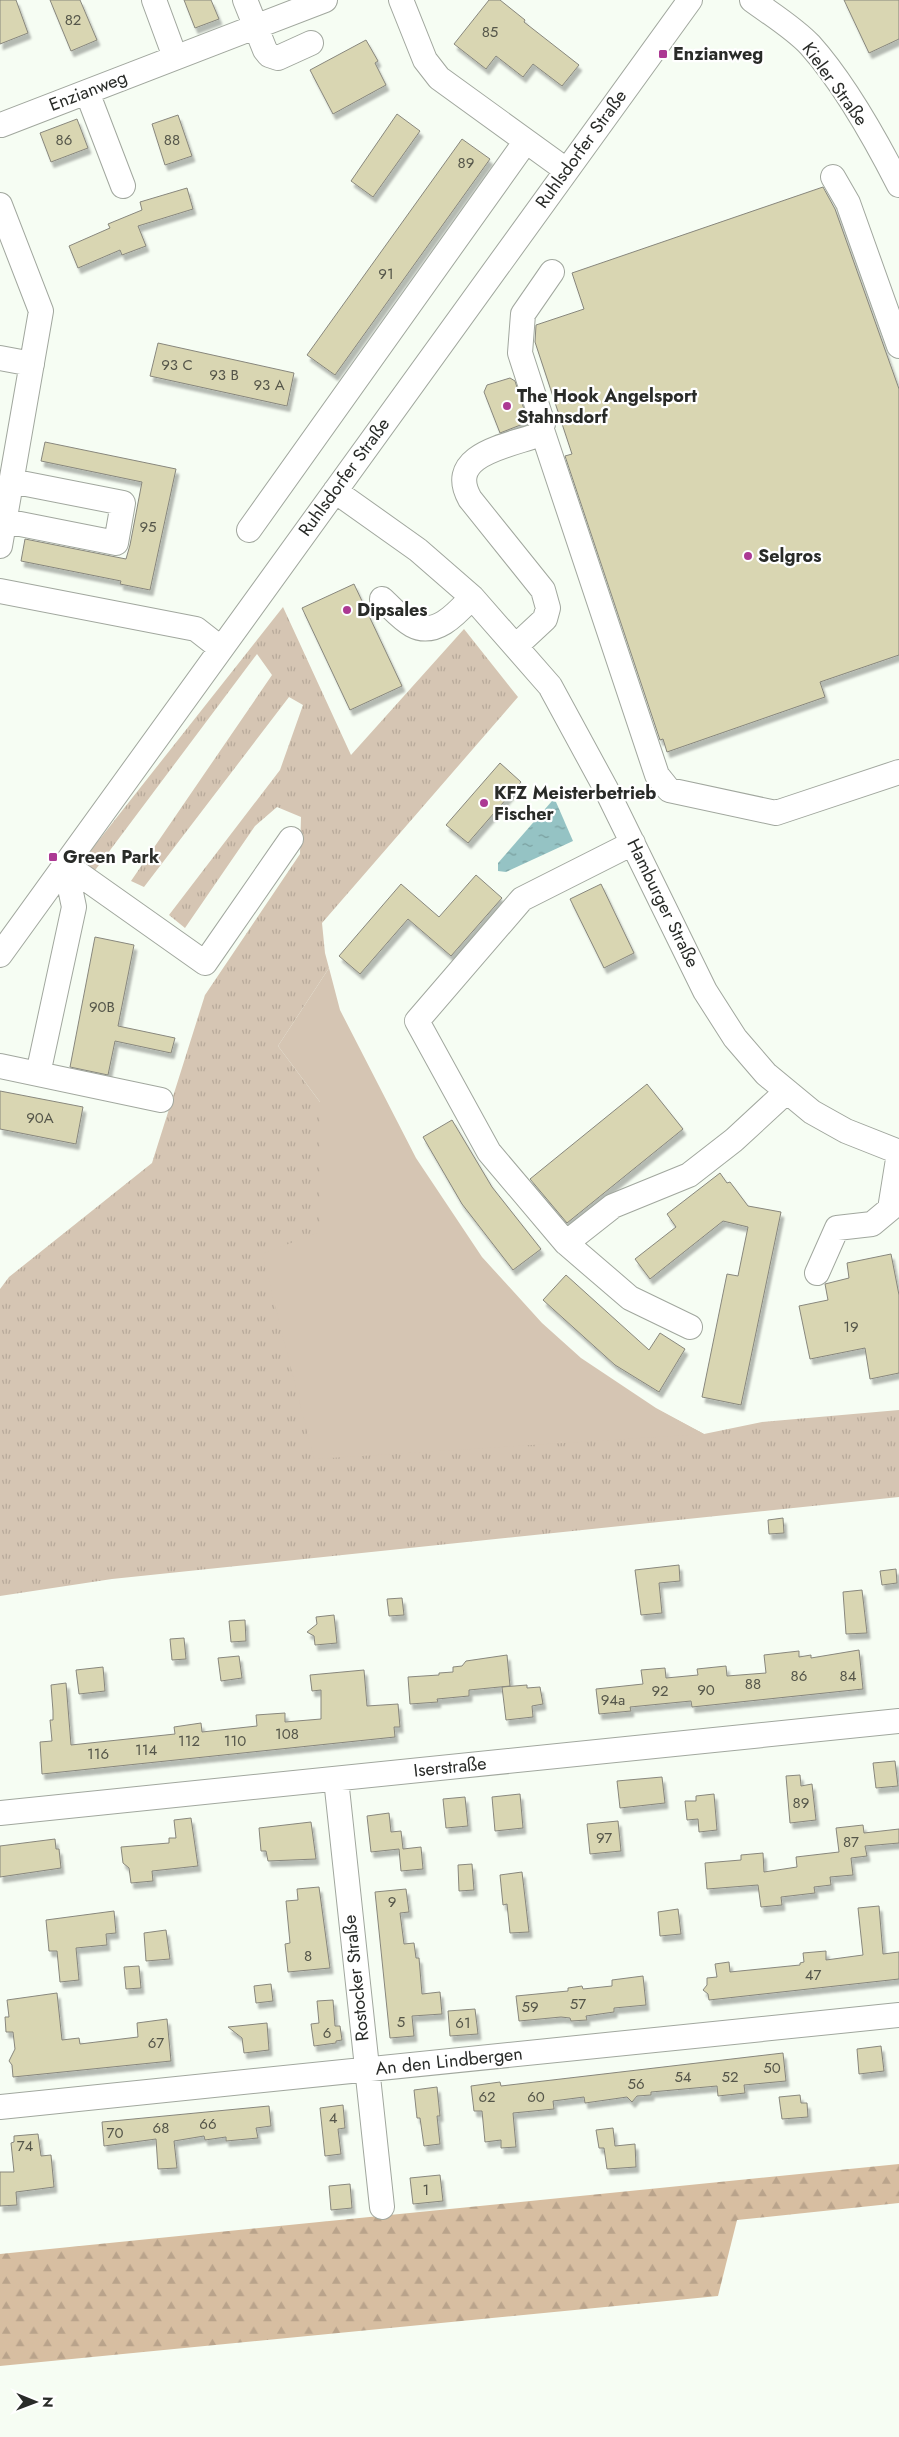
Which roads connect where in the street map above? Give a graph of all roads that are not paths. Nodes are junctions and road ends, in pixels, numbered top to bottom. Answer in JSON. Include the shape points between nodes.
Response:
{"nodes":[{"id":1,"x":154,"y":0,"type":"edge"},
{"id":2,"x":245,"y":0,"type":"edge"},
{"id":3,"x":325,"y":0,"type":"edge"},
{"id":4,"x":401,"y":0,"type":"edge"},
{"id":5,"x":690,"y":0,"type":"edge"},
{"id":6,"x":752,"y":0,"type":"edge"},
{"id":7,"x":255,"y":27,"type":"junction"},
{"id":8,"x":311,"y":43,"type":"dead end"},
{"id":9,"x":175,"y":57,"type":"junction"},
{"id":10,"x":86,"y":92,"type":"junction"},
{"id":11,"x":0,"y":125,"type":"edge"},
{"id":12,"x":526,"y":140,"type":"junction"},
{"id":13,"x":566,"y":170,"type":"junction"},
{"id":14,"x":833,"y":177,"type":"dead end"},
{"id":15,"x":899,"y":185,"type":"edge"},
{"id":16,"x":124,"y":186,"type":"dead end"},
{"id":17,"x":0,"y":205,"type":"edge"},
{"id":18,"x":552,"y":272,"type":"dead end"},
{"id":19,"x":899,"y":346,"type":"edge"},
{"id":20,"x":0,"y":358,"type":"edge"},
{"id":21,"x":32,"y":364,"type":"junction"},
{"id":22,"x":542,"y":430,"type":"junction"},
{"id":23,"x":12,"y":481,"type":"junction"},
{"id":24,"x":335,"y":491,"type":"junction"},
{"id":25,"x":2,"y":521,"type":"edge"},
{"id":26,"x":250,"y":530,"type":"dead end"},
{"id":27,"x":0,"y":546,"type":"edge"},
{"id":28,"x":0,"y":591,"type":"edge"},
{"id":29,"x":472,"y":597,"type":"junction"},
{"id":30,"x":382,"y":599,"type":"dead end"},
{"id":31,"x":516,"y":646,"type":"junction"},
{"id":32,"x":219,"y":647,"type":"junction"},
{"id":33,"x":899,"y":772,"type":"edge"},
{"id":34,"x":291,"y":840,"type":"dead end"},
{"id":35,"x":633,"y":843,"type":"junction"},
{"id":36,"x":65,"y":864,"type":"junction"},
{"id":37,"x":0,"y":955,"type":"edge"},
{"id":38,"x":0,"y":1066,"type":"edge"},
{"id":39,"x":38,"y":1074,"type":"junction"},
{"id":40,"x":786,"y":1092,"type":"junction"},
{"id":41,"x":161,"y":1100,"type":"dead end"},
{"id":42,"x":899,"y":1153,"type":"edge"},
{"id":43,"x":566,"y":1243,"type":"junction"},
{"id":44,"x":817,"y":1272,"type":"dead end"},
{"id":45,"x":690,"y":1328,"type":"dead end"},
{"id":46,"x":899,"y":1721,"type":"edge"},
{"id":47,"x":336,"y":1779,"type":"junction"},
{"id":48,"x":0,"y":1813,"type":"edge"},
{"id":49,"x":899,"y":2015,"type":"edge"},
{"id":50,"x":366,"y":2069,"type":"junction"},
{"id":51,"x":0,"y":2107,"type":"edge"},
{"id":52,"x":382,"y":2207,"type":"dead end"}],
"edges":[{"from":1,"to":9,"type":"street"},
{"from":2,"to":7,"type":"street"},
{"from":3,"to":7,"type":"street","name":"Enzianweg"},
{"from":4,"to":12,"type":"street","via":[[425,60],[439,78]]},
{"from":5,"to":13,"type":"street","name":"Ruhlsdorfer Straße"},
{"from":6,"to":15,"type":"street","name":"Kieler Straße","via":[[810,45],[845,93]]},
{"from":7,"to":8,"type":"street","via":[[265,50],[278,58]]},
{"from":7,"to":9,"type":"street","name":"Enzianweg"},
{"from":9,"to":10,"type":"street","name":"Enzianweg"},
{"from":10,"to":11,"type":"street","name":"Enzianweg"},
{"from":10,"to":16,"type":"street"},
{"from":12,"to":13,"type":"street"},
{"from":12,"to":26,"type":"street"},
{"from":13,"to":24,"type":"street","name":"Ruhlsdorfer Straße"},
{"from":14,"to":19,"type":"street","via":[[848,203]]},
{"from":17,"to":21,"type":"street","via":[[41,311]]},
{"from":18,"to":22,"type":"street","via":[[523,314],[520,353],[544,424]]},
{"from":20,"to":21,"type":"street"},
{"from":21,"to":23,"type":"street"},
{"from":22,"to":31,"type":"street","via":[[479,456],[468,464],[463,474],[463,487],[470,499],[543,590],[548,608],[545,619]]},
{"from":22,"to":33,"type":"street","via":[[657,775],[669,790],[776,813]]},
{"from":23,"to":25,"type":"street"},
{"from":23,"to":25,"type":"street","via":[[124,503],[116,543]]},
{"from":24,"to":29,"type":"street","name":"Hamburger Straße","via":[[418,550]]},
{"from":24,"to":32,"type":"street","name":"Ruhlsdorfer Straße"},
{"from":25,"to":27,"type":"street"},
{"from":28,"to":32,"type":"street","via":[[196,629]]},
{"from":29,"to":30,"type":"street","via":[[452,618],[435,627],[422,628],[413,625]]},
{"from":29,"to":31,"type":"street","name":"Hamburger Straße"},
{"from":31,"to":35,"type":"street","name":"Hamburger Straße","via":[[550,686]]},
{"from":32,"to":36,"type":"street","name":"Ruhlsdorfer Straße"},
{"from":34,"to":36,"type":"street","via":[[205,963]]},
{"from":35,"to":40,"type":"street","name":"Hamburger Straße","via":[[705,991],[735,1038]]},
{"from":35,"to":43,"type":"street","via":[[522,899],[417,1021],[489,1152]]},
{"from":36,"to":37,"type":"street","name":"Ruhlsdorfer Straße"},
{"from":36,"to":39,"type":"street","via":[[74,907]]},
{"from":38,"to":39,"type":"street"},
{"from":39,"to":41,"type":"street"},
{"from":40,"to":42,"type":"street","name":"Hamburger Straße","via":[[812,1112],[846,1131]]},
{"from":40,"to":43,"type":"street","via":[[689,1176],[612,1206]]},
{"from":42,"to":44,"type":"street","via":[[890,1209],[872,1224],[837,1228]]},
{"from":43,"to":45,"type":"street","via":[[630,1298]]},
{"from":46,"to":47,"type":"street","name":"Iserstraße"},
{"from":47,"to":48,"type":"street","name":"Iserstraße"},
{"from":47,"to":50,"type":"street","name":"Rostocker Straße"},
{"from":49,"to":50,"type":"street","name":"An den Lindbergen"},
{"from":50,"to":51,"type":"street","name":"An den Lindbergen"},
{"from":50,"to":52,"type":"street","name":"Rostocker Straße"}]}
